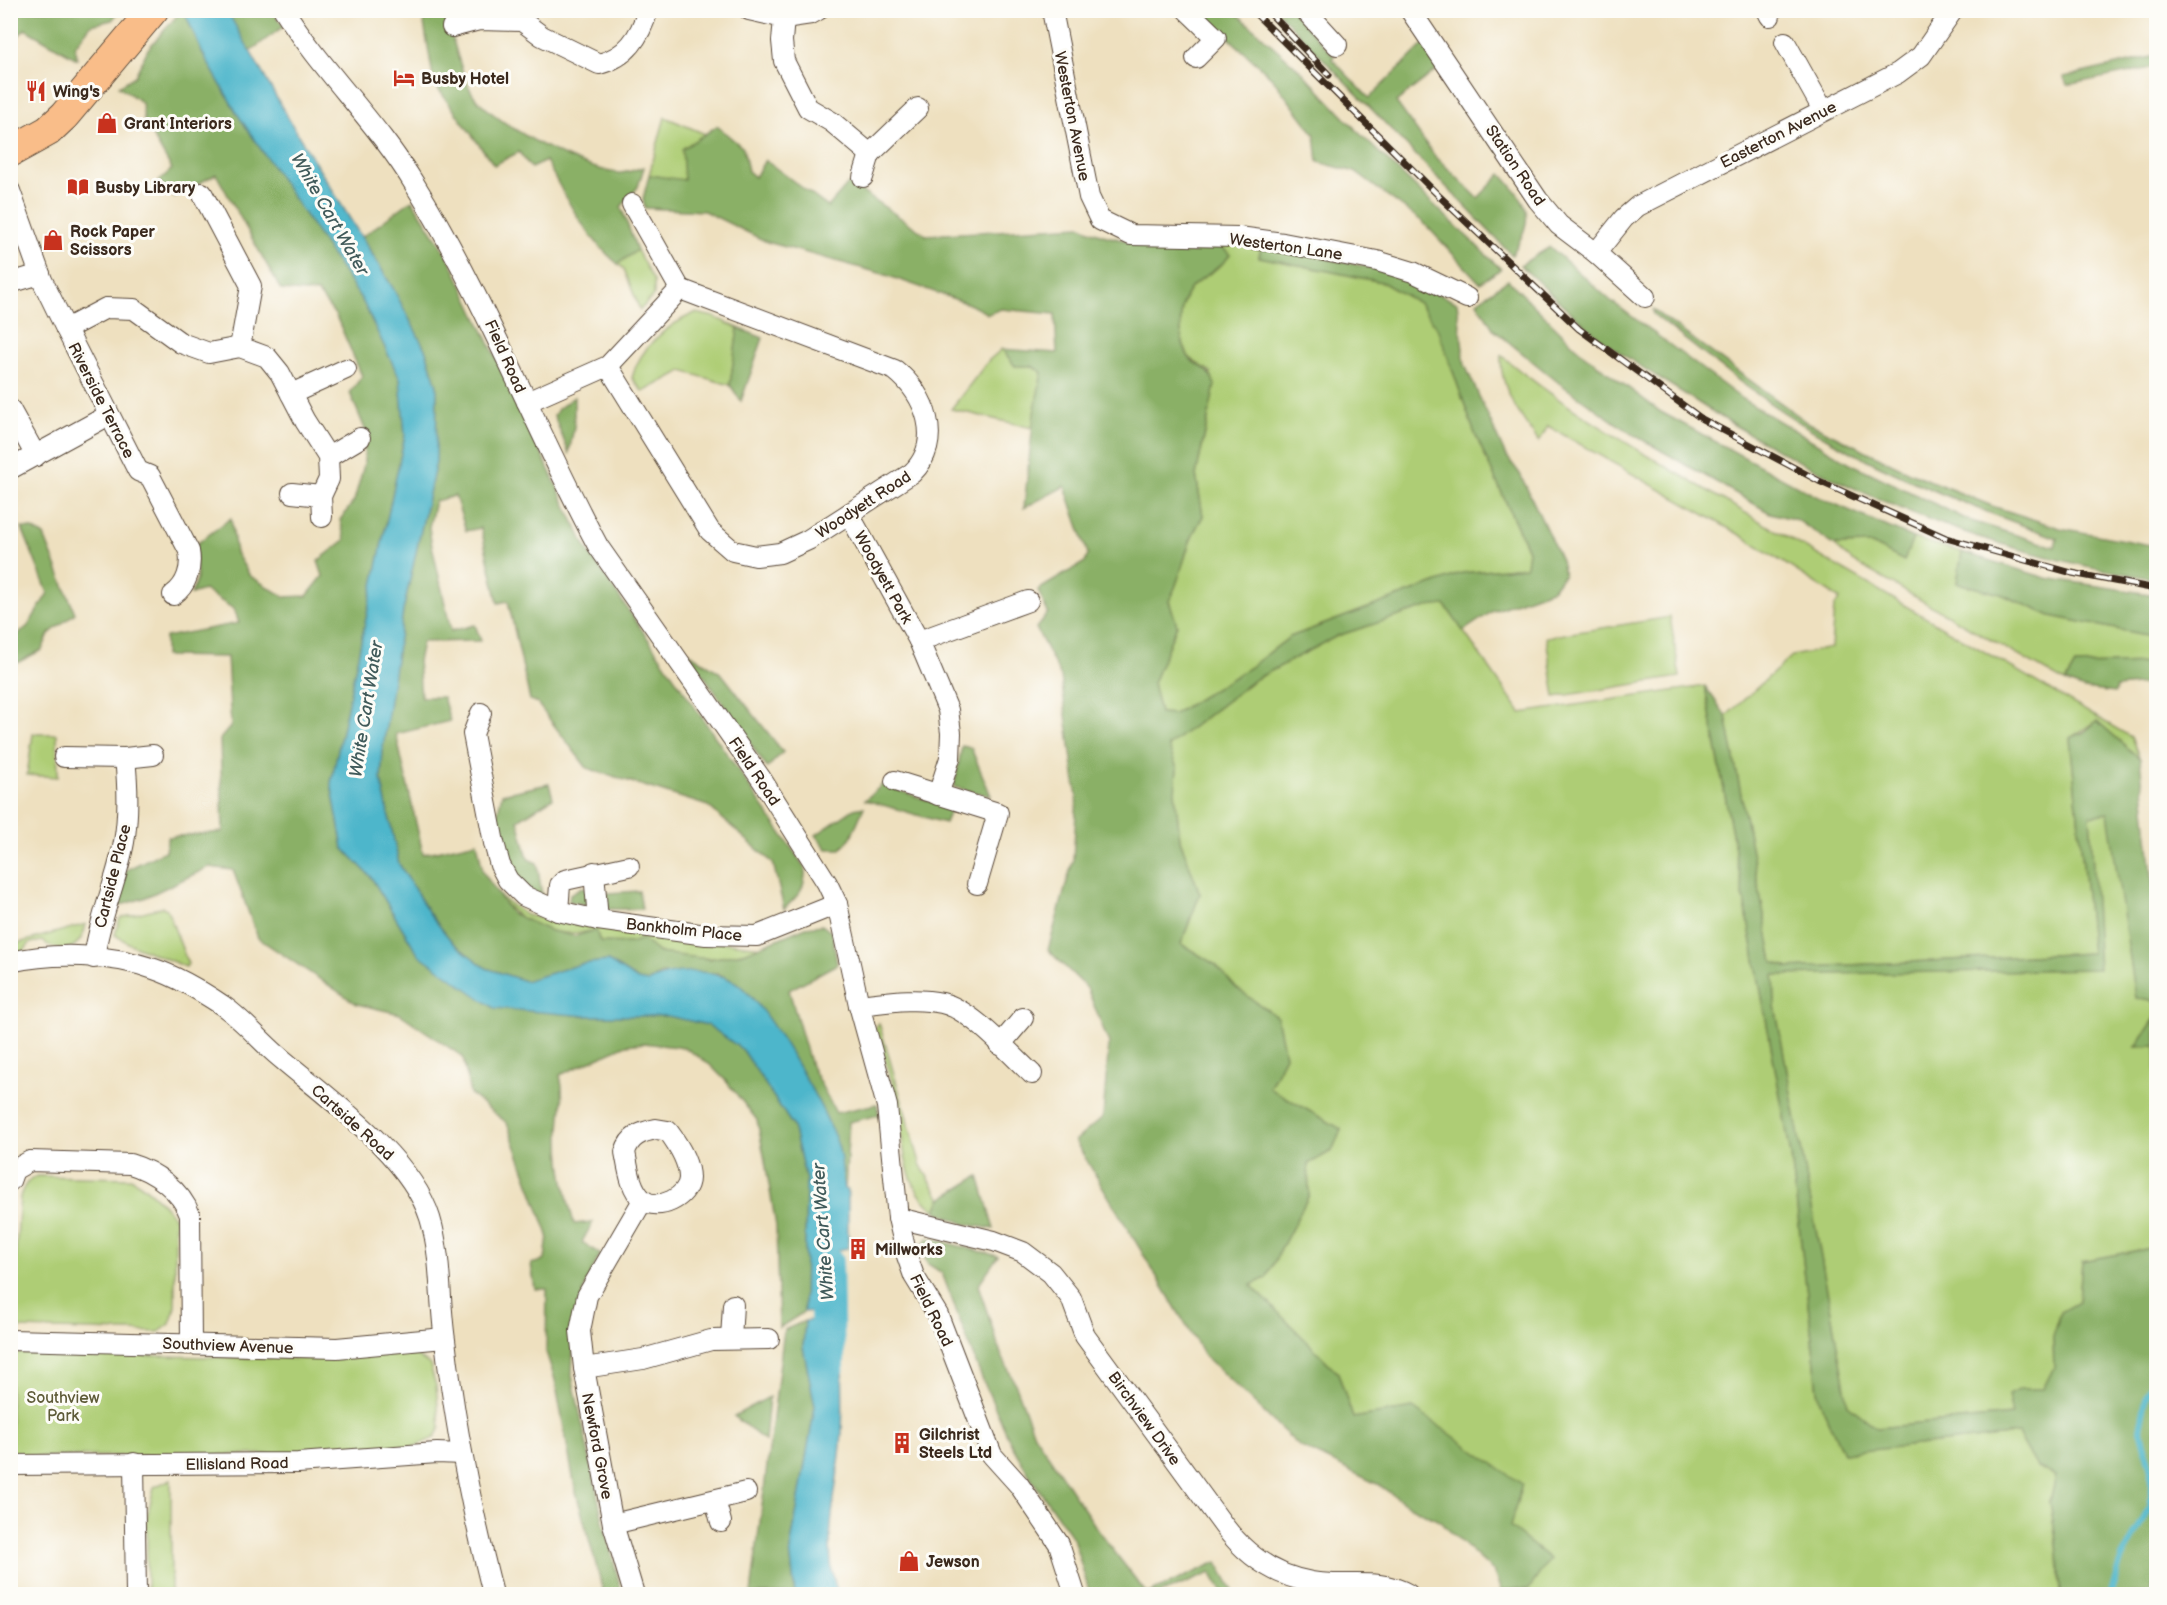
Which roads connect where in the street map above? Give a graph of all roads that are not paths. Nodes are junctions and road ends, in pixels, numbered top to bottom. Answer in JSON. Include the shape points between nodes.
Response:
{"nodes":[{"id":1,"x":284,"y":10,"type":"edge"},
{"id":2,"x":648,"y":10,"type":"edge"},
{"id":3,"x":749,"y":10,"type":"edge"},
{"id":4,"x":818,"y":10,"type":"edge"},
{"id":5,"x":1053,"y":10,"type":"edge"},
{"id":6,"x":1187,"y":10,"type":"edge"},
{"id":7,"x":1410,"y":10,"type":"edge"},
{"id":8,"x":1953,"y":10,"type":"edge"},
{"id":9,"x":1307,"y":11,"type":"edge"},
{"id":10,"x":524,"y":16,"type":"edge"},
{"id":11,"x":784,"y":18,"type":"junction"},
{"id":12,"x":144,"y":21,"type":"edge"},
{"id":13,"x":452,"y":27,"type":"dead end"},
{"id":14,"x":1785,"y":42,"type":"dead end"},
{"id":15,"x":1337,"y":45,"type":"dead end"},
{"id":16,"x":1196,"y":58,"type":"dead end"},
{"id":17,"x":918,"y":108,"type":"dead end"},
{"id":18,"x":1823,"y":111,"type":"junction"},
{"id":19,"x":10,"y":152,"type":"edge"},
{"id":20,"x":870,"y":154,"type":"junction"},
{"id":21,"x":864,"y":177,"type":"dead end"},
{"id":22,"x":10,"y":191,"type":"edge"},
{"id":23,"x":202,"y":193,"type":"dead end"},
{"id":24,"x":632,"y":204,"type":"dead end"},
{"id":25,"x":1100,"y":220,"type":"joint"},
{"id":26,"x":1596,"y":253,"type":"junction"},
{"id":27,"x":40,"y":274,"type":"junction"},
{"id":28,"x":10,"y":283,"type":"edge"},
{"id":29,"x":680,"y":289,"type":"junction"},
{"id":30,"x":1646,"y":297,"type":"dead end"},
{"id":31,"x":1467,"y":298,"type":"dead end"},
{"id":32,"x":66,"y":329,"type":"junction"},
{"id":33,"x":240,"y":347,"type":"junction"},
{"id":34,"x":608,"y":366,"type":"junction"},
{"id":35,"x":346,"y":369,"type":"dead end"},
{"id":36,"x":291,"y":394,"type":"junction"},
{"id":37,"x":527,"y":402,"type":"junction"},
{"id":38,"x":10,"y":409,"type":"edge"},
{"id":39,"x":109,"y":415,"type":"junction"},
{"id":40,"x":360,"y":438,"type":"dead end"},
{"id":41,"x":36,"y":456,"type":"junction"},
{"id":42,"x":328,"y":457,"type":"junction"},
{"id":43,"x":10,"y":469,"type":"edge"},
{"id":44,"x":292,"y":493,"type":"dead end"},
{"id":45,"x":321,"y":496,"type":"junction"},
{"id":46,"x":849,"y":514,"type":"junction"},
{"id":47,"x":322,"y":518,"type":"dead end"},
{"id":48,"x":173,"y":595,"type":"dead end"},
{"id":49,"x":1028,"y":601,"type":"dead end"},
{"id":50,"x":919,"y":641,"type":"junction"},
{"id":51,"x":481,"y":713,"type":"dead end"},
{"id":52,"x":153,"y":755,"type":"dead end"},
{"id":53,"x":64,"y":757,"type":"dead end"},
{"id":54,"x":125,"y":758,"type":"junction"},
{"id":55,"x":895,"y":781,"type":"dead end"},
{"id":56,"x":938,"y":795,"type":"junction"},
{"id":57,"x":629,"y":866,"type":"dead end"},
{"id":58,"x":594,"y":872,"type":"junction"},
{"id":59,"x":977,"y":884,"type":"dead end"},
{"id":60,"x":837,"y":904,"type":"junction"},
{"id":61,"x":558,"y":911,"type":"junction"},
{"id":62,"x":598,"y":920,"type":"junction"},
{"id":63,"x":94,"y":958,"type":"junction"},
{"id":64,"x":10,"y":962,"type":"edge"},
{"id":65,"x":859,"y":1005,"type":"junction"},
{"id":66,"x":1023,"y":1018,"type":"dead end"},
{"id":67,"x":1000,"y":1045,"type":"junction"},
{"id":68,"x":1032,"y":1074,"type":"dead end"},
{"id":69,"x":12,"y":1173,"type":"edge"},
{"id":70,"x":643,"y":1200,"type":"dead end"},
{"id":71,"x":898,"y":1218,"type":"junction"},
{"id":72,"x":734,"y":1305,"type":"dead end"},
{"id":73,"x":444,"y":1338,"type":"junction"},
{"id":74,"x":731,"y":1339,"type":"junction"},
{"id":75,"x":769,"y":1339,"type":"dead end"},
{"id":76,"x":10,"y":1340,"type":"edge"},
{"id":77,"x":191,"y":1344,"type":"junction"},
{"id":78,"x":584,"y":1368,"type":"junction"},
{"id":79,"x":462,"y":1454,"type":"junction"},
{"id":80,"x":134,"y":1463,"type":"junction"},
{"id":81,"x":10,"y":1465,"type":"edge"},
{"id":82,"x":746,"y":1492,"type":"dead end"},
{"id":83,"x":714,"y":1500,"type":"junction"},
{"id":84,"x":721,"y":1522,"type":"dead end"},
{"id":85,"x":614,"y":1524,"type":"junction"},
{"id":86,"x":136,"y":1594,"type":"edge"},
{"id":87,"x":493,"y":1594,"type":"edge"},
{"id":88,"x":634,"y":1594,"type":"edge"},
{"id":89,"x":1075,"y":1594,"type":"edge"},
{"id":90,"x":1408,"y":1594,"type":"edge"}],
"edges":[{"from":1,"to":37,"type":"street","name":"Field Road","via":[[415,184],[479,296]]},
{"from":2,"to":10,"type":"street","via":[[637,37],[621,57],[599,64],[542,36]]},
{"from":3,"to":11,"type":"street"},
{"from":4,"to":11,"type":"street"},
{"from":5,"to":25,"type":"street","name":"Westerton Avenue","via":[[1089,197]]},
{"from":6,"to":16,"type":"street","via":[[1216,38]]},
{"from":7,"to":26,"type":"street","name":"Station Road","via":[[1538,200],[1559,225]]},
{"from":8,"to":18,"type":"street","name":"Easterton Avenue","via":[[1921,56],[1898,73]]},
{"from":9,"to":15,"type":"street"},
{"from":10,"to":13,"type":"street"},
{"from":11,"to":20,"type":"street","via":[[784,61],[808,108],[832,122]]},
{"from":12,"to":19,"type":"main road","via":[[64,116],[26,146]]},
{"from":14,"to":18,"type":"street"},
{"from":17,"to":20,"type":"street"},
{"from":18,"to":26,"type":"street","name":"Easterton Avenue","via":[[1638,206]]},
{"from":20,"to":21,"type":"street"},
{"from":22,"to":27,"type":"street","name":"Riverside Terrace"},
{"from":23,"to":33,"type":"street","via":[[251,286]]},
{"from":24,"to":29,"type":"street"},
{"from":25,"to":31,"type":"street","name":"Westerton Lane","via":[[1131,235],[1239,237],[1377,261],[1413,272]]},
{"from":26,"to":30,"type":"street","name":"Station Road"},
{"from":27,"to":28,"type":"street"},
{"from":27,"to":32,"type":"street","name":"Riverside Terrace"},
{"from":29,"to":34,"type":"street"},
{"from":29,"to":46,"type":"street","name":"Woodyett Road","via":[[875,362],[910,381],[927,417],[928,448],[922,463]]},
{"from":32,"to":33,"type":"street","via":[[106,308],[134,309],[181,343],[208,353]]},
{"from":32,"to":39,"type":"street","name":"Riverside Terrace"},
{"from":33,"to":36,"type":"street","via":[[267,357]]},
{"from":34,"to":37,"type":"street"},
{"from":34,"to":46,"type":"street","name":"Woodyett Road","via":[[710,531],[733,551],[756,556],[780,553]]},
{"from":35,"to":36,"type":"street"},
{"from":36,"to":42,"type":"street"},
{"from":37,"to":60,"type":"street","name":"Field Road","via":[[598,546],[815,860]]},
{"from":38,"to":41,"type":"street"},
{"from":39,"to":41,"type":"street"},
{"from":39,"to":48,"type":"street","name":"Riverside Terrace","via":[[138,471],[150,476],[189,550],[191,562],[183,588]]},
{"from":40,"to":42,"type":"street"},
{"from":41,"to":43,"type":"street"},
{"from":42,"to":45,"type":"street","via":[[329,479]]},
{"from":44,"to":45,"type":"street"},
{"from":45,"to":47,"type":"street"},
{"from":46,"to":50,"type":"street","name":"Woodyett Park"},
{"from":49,"to":50,"type":"street","name":"Woodyett Park"},
{"from":50,"to":56,"type":"street","name":"Woodyett Park","via":[[948,710],[951,733],[950,758]]},
{"from":51,"to":61,"type":"street","name":"Bankholm Place","via":[[473,734],[500,865],[524,896]]},
{"from":52,"to":54,"type":"street"},
{"from":53,"to":54,"type":"street"},
{"from":54,"to":63,"type":"street","name":"Cartside Place","via":[[128,783],[124,842]]},
{"from":55,"to":56,"type":"street"},
{"from":56,"to":59,"type":"street","via":[[999,813]]},
{"from":57,"to":58,"type":"street"},
{"from":58,"to":61,"type":"street","via":[[560,885]]},
{"from":58,"to":62,"type":"street"},
{"from":60,"to":62,"type":"street","name":"Bankholm Place","via":[[757,936],[706,935]]},
{"from":60,"to":65,"type":"street","name":"Field Road"},
{"from":61,"to":62,"type":"street","name":"Bankholm Place"},
{"from":63,"to":64,"type":"street","name":"Cartside Road","via":[[37,956]]},
{"from":63,"to":73,"type":"street","name":"Cartside Road","via":[[154,969],[224,1006],[391,1155],[430,1218],[439,1266]]},
{"from":65,"to":67,"type":"street","via":[[912,999],[943,1003],[959,1009]]},
{"from":65,"to":71,"type":"street","name":"Field Road","via":[[887,1106]]},
{"from":66,"to":67,"type":"street"},
{"from":67,"to":68,"type":"street"},
{"from":69,"to":77,"type":"street","via":[[30,1161],[130,1164],[146,1169],[176,1192],[190,1215]]},
{"from":70,"to":78,"type":"street","name":"Newford Grove","via":[[587,1296],[580,1331]]},
{"from":71,"to":89,"type":"street","name":"Field Road","via":[[914,1276],[938,1315],[992,1455],[1019,1485],[1059,1544]]},
{"from":71,"to":90,"type":"street","name":"Birchview Drive","via":[[1013,1248],[1051,1273],[1071,1298],[1092,1346],[1239,1546],[1255,1559],[1312,1582],[1381,1585]]},
{"from":72,"to":74,"type":"street"},
{"from":73,"to":77,"type":"street","name":"Southview Avenue","via":[[337,1348]]},
{"from":73,"to":79,"type":"street","name":"Cartside Road"},
{"from":74,"to":75,"type":"street","name":"Newford Grove"},
{"from":74,"to":78,"type":"street","name":"Newford Grove"},
{"from":76,"to":77,"type":"street","name":"Southview Avenue"},
{"from":78,"to":85,"type":"street","name":"Newford Grove"},
{"from":79,"to":80,"type":"street","name":"Ellisland Road","via":[[298,1463]]},
{"from":79,"to":87,"type":"street","name":"Cartside Road"},
{"from":80,"to":81,"type":"street","name":"Ellisland Road"},
{"from":80,"to":86,"type":"street"},
{"from":82,"to":83,"type":"street"},
{"from":83,"to":84,"type":"street"},
{"from":83,"to":85,"type":"street"},
{"from":85,"to":88,"type":"street","name":"Newford Grove"}]}
